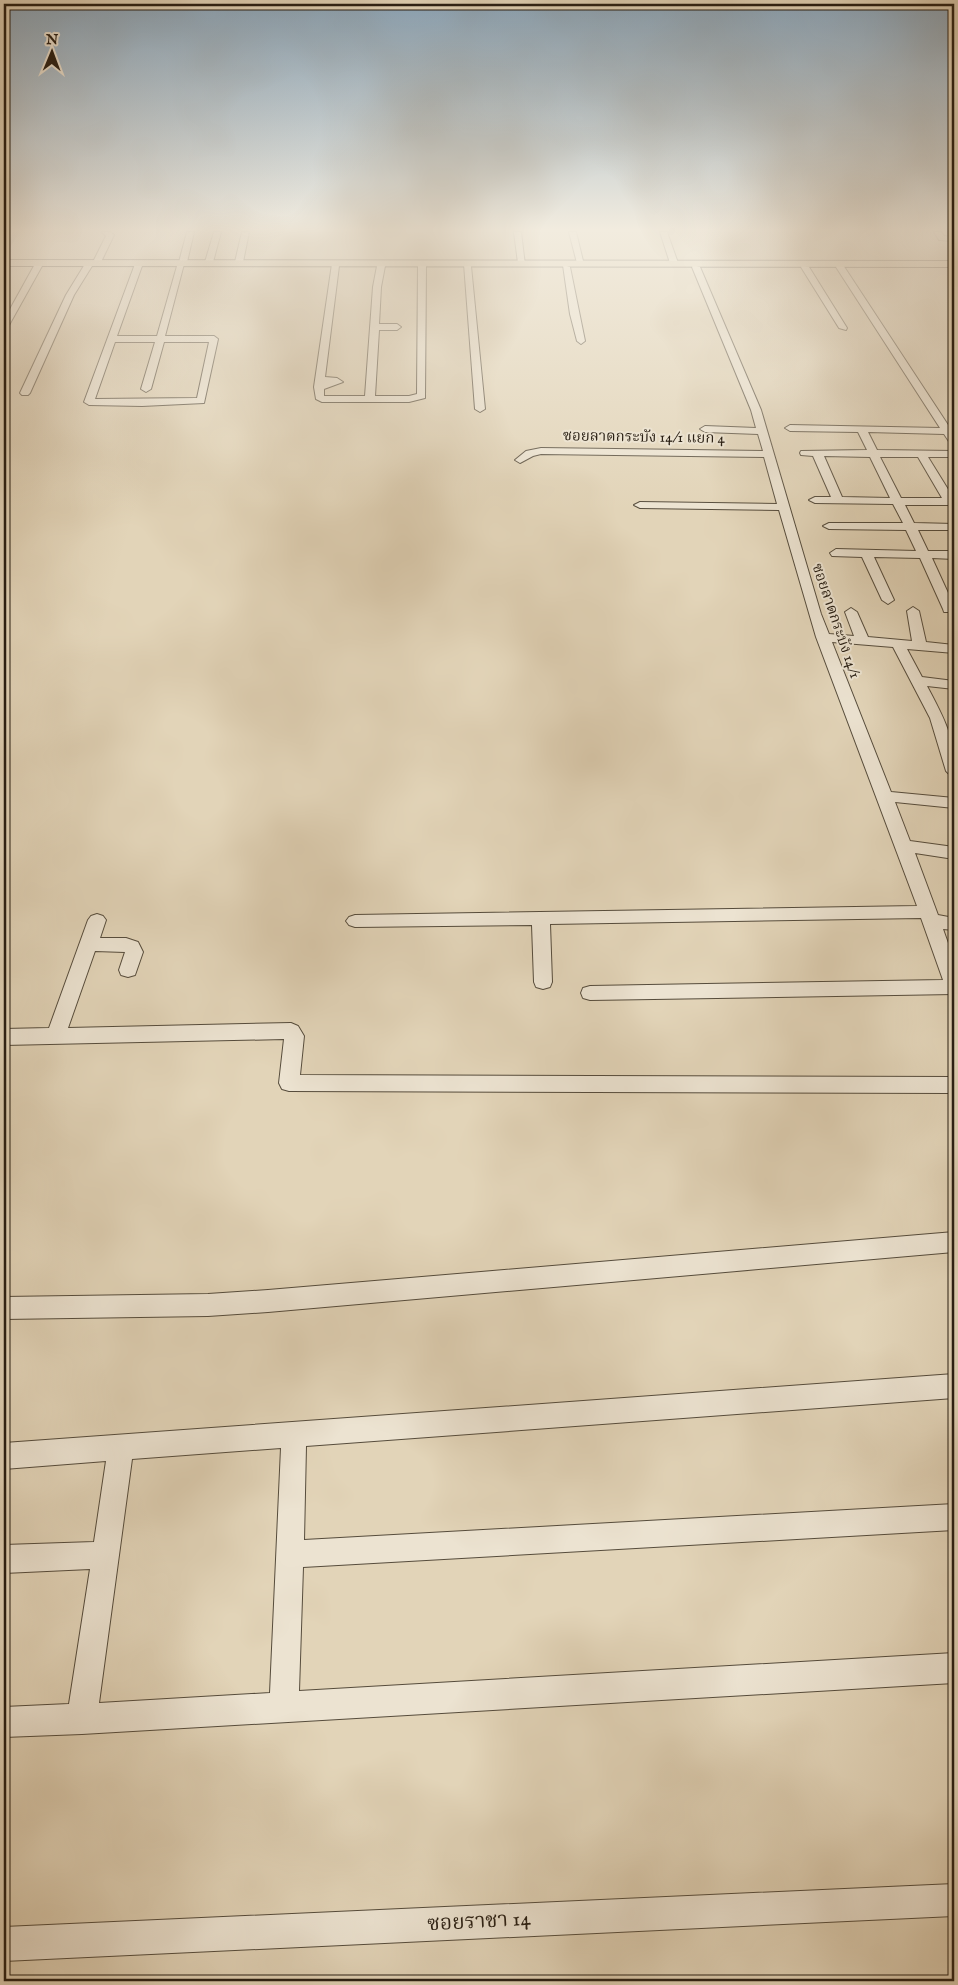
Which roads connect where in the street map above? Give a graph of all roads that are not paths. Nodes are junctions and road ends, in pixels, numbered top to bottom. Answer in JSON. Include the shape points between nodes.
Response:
{"nodes":[{"id":1,"x":56,"y":325,"type":"edge"},
{"id":2,"x":116,"y":325,"type":"edge"},
{"id":3,"x":163,"y":325,"type":"edge"},
{"id":4,"x":327,"y":325,"type":"edge"},
{"id":5,"x":422,"y":325,"type":"edge"},
{"id":6,"x":472,"y":325,"type":"edge"},
{"id":7,"x":577,"y":325,"type":"edge"},
{"id":8,"x":714,"y":325,"type":"edge"},
{"id":9,"x":841,"y":325,"type":"edge"},
{"id":10,"x":879,"y":325,"type":"edge"},
{"id":11,"x":375,"y":327,"type":"joint"},
{"id":12,"x":397,"y":327,"type":"dead end"},
{"id":13,"x":843,"y":328,"type":"dead end"},
{"id":14,"x":159,"y":338,"type":"junction"},
{"id":15,"x":111,"y":339,"type":"junction"},
{"id":16,"x":582,"y":341,"type":"dead end"},
{"id":17,"x":146,"y":389,"type":"dead end"},
{"id":18,"x":25,"y":393,"type":"dead end"},
{"id":19,"x":370,"y":399,"type":"junction"},
{"id":20,"x":480,"y":409,"type":"dead end"},
{"id":21,"x":790,"y":428,"type":"dead end"},
{"id":22,"x":705,"y":429,"type":"dead end"},
{"id":23,"x":861,"y":429,"type":"junction"},
{"id":24,"x":762,"y":430,"type":"junction"},
{"id":25,"x":951,"y":431,"type":"edge"},
{"id":26,"x":954,"y":441,"type":"edge"},
{"id":27,"x":806,"y":453,"type":"dead end"},
{"id":28,"x":817,"y":453,"type":"junction"},
{"id":29,"x":769,"y":454,"type":"junction"},
{"id":30,"x":873,"y":454,"type":"junction"},
{"id":31,"x":921,"y":454,"type":"junction"},
{"id":32,"x":954,"y":454,"type":"edge"},
{"id":33,"x":520,"y":460,"type":"dead end"},
{"id":34,"x":815,"y":500,"type":"dead end"},
{"id":35,"x":838,"y":500,"type":"junction"},
{"id":36,"x":897,"y":501,"type":"junction"},
{"id":37,"x":952,"y":502,"type":"edge"},
{"id":38,"x":640,"y":505,"type":"dead end"},
{"id":39,"x":784,"y":507,"type":"junction"},
{"id":40,"x":829,"y":526,"type":"dead end"},
{"id":41,"x":910,"y":527,"type":"junction"},
{"id":42,"x":954,"y":527,"type":"edge"},
{"id":43,"x":836,"y":553,"type":"dead end"},
{"id":44,"x":866,"y":554,"type":"junction"},
{"id":45,"x":924,"y":554,"type":"junction"},
{"id":46,"x":954,"y":555,"type":"edge"},
{"id":47,"x":888,"y":600,"type":"dead end"},
{"id":48,"x":949,"y":601,"type":"edge"},
{"id":49,"x":913,"y":611,"type":"dead end"},
{"id":50,"x":851,"y":612,"type":"dead end"},
{"id":51,"x":823,"y":637,"type":"junction"},
{"id":52,"x":863,"y":641,"type":"junction"},
{"id":53,"x":898,"y":644,"type":"junction"},
{"id":54,"x":920,"y":646,"type":"junction"},
{"id":55,"x":954,"y":649,"type":"edge"},
{"id":56,"x":918,"y":681,"type":"junction"},
{"id":57,"x":954,"y":685,"type":"edge"},
{"id":58,"x":937,"y":718,"type":"junction"},
{"id":59,"x":954,"y":720,"type":"edge"},
{"id":60,"x":953,"y":763,"type":"edge"},
{"id":61,"x":885,"y":796,"type":"junction"},
{"id":62,"x":954,"y":803,"type":"edge"},
{"id":63,"x":904,"y":846,"type":"junction"},
{"id":64,"x":954,"y":853,"type":"edge"},
{"id":65,"x":930,"y":917,"type":"junction"},
{"id":66,"x":541,"y":918,"type":"junction"},
{"id":67,"x":97,"y":920,"type":"dead end"},
{"id":68,"x":355,"y":921,"type":"dead end"},
{"id":69,"x":954,"y":924,"type":"edge"},
{"id":70,"x":88,"y":944,"type":"junction"},
{"id":71,"x":128,"y":970,"type":"dead end"},
{"id":72,"x":543,"y":982,"type":"dead end"},
{"id":73,"x":954,"y":985,"type":"edge"},
{"id":74,"x":590,"y":993,"type":"dead end"},
{"id":75,"x":56,"y":1036,"type":"junction"},
{"id":76,"x":4,"y":1037,"type":"edge"},
{"id":77,"x":954,"y":1085,"type":"edge"},
{"id":78,"x":954,"y":1242,"type":"edge"},
{"id":79,"x":4,"y":1308,"type":"edge"},
{"id":80,"x":954,"y":1386,"type":"edge"},
{"id":81,"x":294,"y":1436,"type":"junction"},
{"id":82,"x":121,"y":1448,"type":"junction"},
{"id":83,"x":4,"y":1456,"type":"edge"},
{"id":84,"x":954,"y":1517,"type":"edge"},
{"id":85,"x":291,"y":1554,"type":"junction"},
{"id":86,"x":106,"y":1556,"type":"junction"},
{"id":87,"x":4,"y":1559,"type":"edge"},
{"id":88,"x":954,"y":1668,"type":"edge"},
{"id":89,"x":284,"y":1706,"type":"junction"},
{"id":90,"x":82,"y":1719,"type":"junction"},
{"id":91,"x":4,"y":1722,"type":"edge"},
{"id":92,"x":954,"y":1900,"type":"edge"},
{"id":93,"x":4,"y":1944,"type":"edge"}],
"edges":[{"from":1,"to":18,"type":"street"},
{"from":2,"to":15,"type":"street"},
{"from":3,"to":14,"type":"street"},
{"from":4,"to":19,"type":"street","via":[[319,397]]},
{"from":5,"to":19,"type":"street","via":[[422,396]]},
{"from":6,"to":20,"type":"street"},
{"from":7,"to":16,"type":"street"},
{"from":8,"to":24,"type":"street","name":"ซอยลาดกระบัง 14/1","via":[[756,410]]},
{"from":9,"to":13,"type":"street"},
{"from":10,"to":25,"type":"street"},
{"from":11,"to":12,"type":"street"},
{"from":11,"to":19,"type":"street"},
{"from":14,"to":15,"type":"street"},
{"from":14,"to":15,"type":"street","via":[[214,339],[200,401],[89,401]]},
{"from":14,"to":17,"type":"street"},
{"from":21,"to":23,"type":"street"},
{"from":22,"to":24,"type":"street"},
{"from":23,"to":25,"type":"street"},
{"from":23,"to":30,"type":"street"},
{"from":24,"to":29,"type":"street","name":"ซอยลาดกระบัง 14/1"},
{"from":25,"to":26,"type":"street"},
{"from":27,"to":28,"type":"street"},
{"from":28,"to":30,"type":"street"},
{"from":28,"to":35,"type":"street"},
{"from":29,"to":33,"type":"street","name":"ซอยลาดกระบัง 14/1 แยก 4","via":[[541,451]]},
{"from":29,"to":39,"type":"street","name":"ซอยลาดกระบัง 14/1"},
{"from":30,"to":31,"type":"street"},
{"from":30,"to":36,"type":"street"},
{"from":31,"to":32,"type":"street"},
{"from":31,"to":37,"type":"street"},
{"from":34,"to":35,"type":"street"},
{"from":35,"to":36,"type":"street"},
{"from":36,"to":37,"type":"street"},
{"from":36,"to":41,"type":"street"},
{"from":38,"to":39,"type":"street"},
{"from":39,"to":51,"type":"street","name":"ซอยลาดกระบัง 14/1"},
{"from":40,"to":41,"type":"street"},
{"from":41,"to":42,"type":"street"},
{"from":41,"to":45,"type":"street"},
{"from":43,"to":44,"type":"street"},
{"from":44,"to":45,"type":"street"},
{"from":44,"to":47,"type":"street"},
{"from":45,"to":46,"type":"street"},
{"from":45,"to":48,"type":"street"},
{"from":49,"to":54,"type":"street"},
{"from":50,"to":52,"type":"street"},
{"from":51,"to":52,"type":"street"},
{"from":51,"to":61,"type":"street","name":"ซอยลาดกระบัง 14/1"},
{"from":52,"to":53,"type":"street"},
{"from":53,"to":54,"type":"street"},
{"from":53,"to":56,"type":"street"},
{"from":54,"to":55,"type":"street"},
{"from":56,"to":57,"type":"street"},
{"from":56,"to":58,"type":"street"},
{"from":58,"to":59,"type":"street"},
{"from":58,"to":60,"type":"street"},
{"from":61,"to":62,"type":"street"},
{"from":61,"to":63,"type":"street","name":"ซอยลาดกระบัง 14/1"},
{"from":63,"to":64,"type":"street"},
{"from":63,"to":65,"type":"street","name":"ซอยลาดกระบัง 14/1"},
{"from":65,"to":66,"type":"street"},
{"from":65,"to":69,"type":"street"},
{"from":65,"to":73,"type":"street","name":"ซอยลาดกระบัง 14/1"},
{"from":66,"to":68,"type":"street"},
{"from":66,"to":72,"type":"street"},
{"from":67,"to":70,"type":"street"},
{"from":70,"to":71,"type":"street","via":[[132,948],[134,952]]},
{"from":70,"to":75,"type":"street"},
{"from":73,"to":74,"type":"street"},
{"from":75,"to":76,"type":"street"},
{"from":75,"to":77,"type":"street","via":[[291,1031],[294,1036],[290,1084]]},
{"from":78,"to":79,"type":"street","via":[[268,1301]]},
{"from":80,"to":81,"type":"street"},
{"from":81,"to":82,"type":"street"},
{"from":81,"to":85,"type":"street"},
{"from":82,"to":83,"type":"street"},
{"from":82,"to":86,"type":"street"},
{"from":84,"to":85,"type":"street"},
{"from":85,"to":89,"type":"street"},
{"from":86,"to":87,"type":"street"},
{"from":86,"to":90,"type":"street"},
{"from":88,"to":89,"type":"street"},
{"from":89,"to":90,"type":"street"},
{"from":90,"to":91,"type":"street"},
{"from":92,"to":93,"type":"street","name":"ซอยราชา 14"}]}
